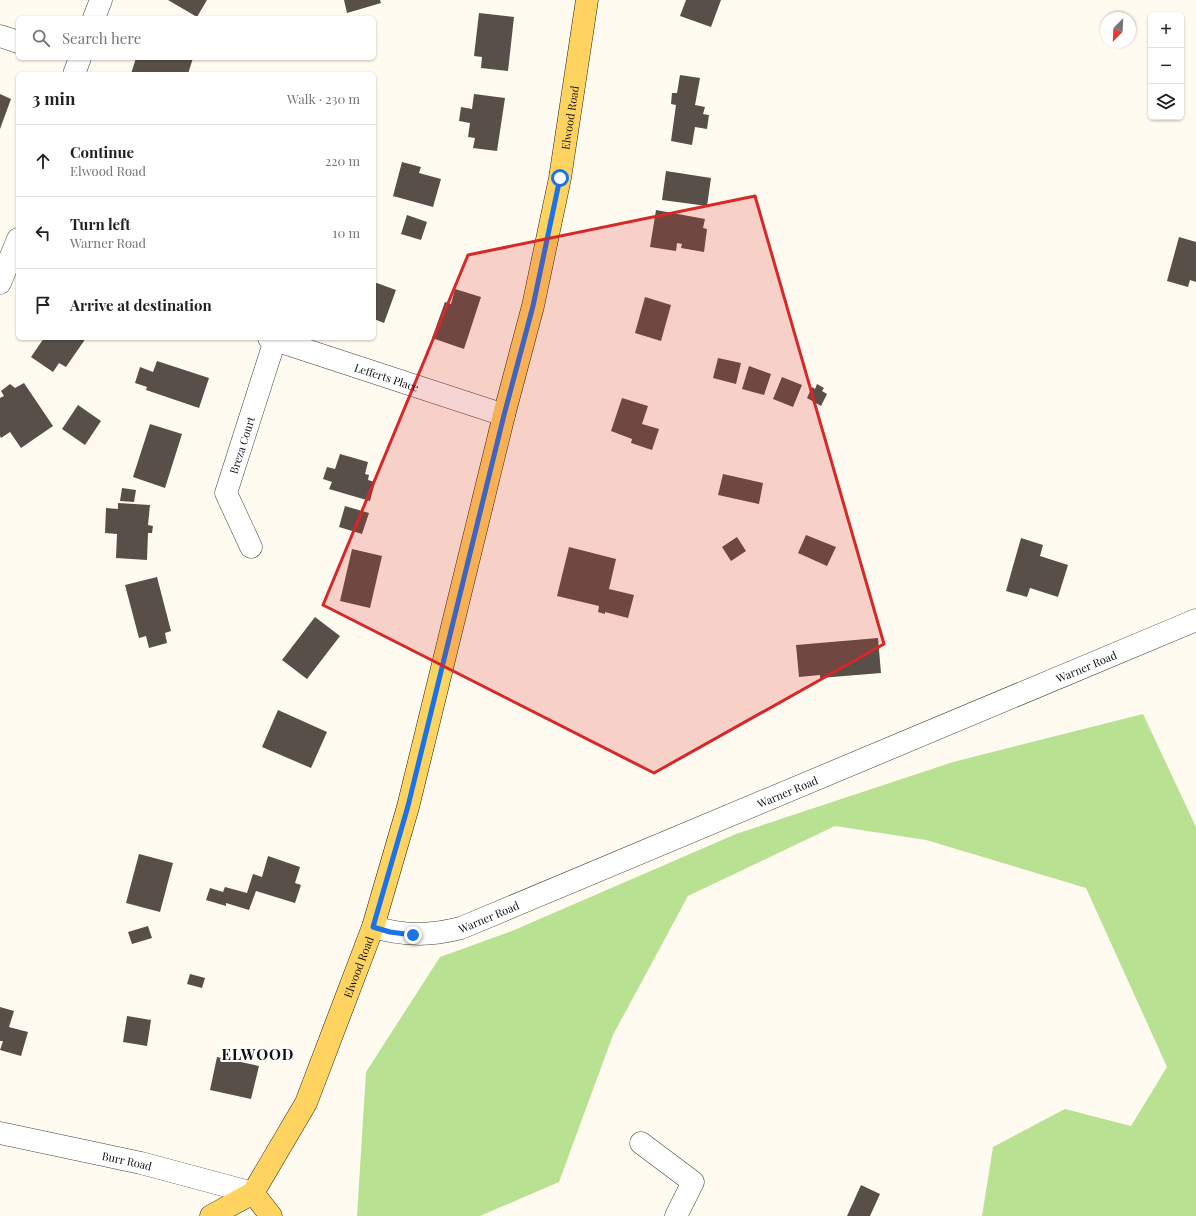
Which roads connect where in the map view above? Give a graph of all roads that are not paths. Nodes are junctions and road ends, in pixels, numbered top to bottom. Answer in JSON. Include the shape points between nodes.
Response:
{"nodes":[{"id":1,"x":101,"y":0,"type":"edge"},
{"id":2,"x":587,"y":0,"type":"edge"},
{"id":3,"x":95,"y":16,"type":"edge"},
{"id":4,"x":0,"y":36,"type":"edge"},
{"id":5,"x":16,"y":41,"type":"edge"},
{"id":6,"x":16,"y":250,"type":"edge"},
{"id":7,"x":0,"y":283,"type":"edge"},
{"id":8,"x":272,"y":340,"type":"edge"},
{"id":9,"x":275,"y":340,"type":"edge"},
{"id":10,"x":504,"y":415,"type":"junction"},
{"id":11,"x":251,"y":547,"type":"dead end"},
{"id":12,"x":1196,"y":620,"type":"edge"},
{"id":13,"x":373,"y":927,"type":"junction"},
{"id":14,"x":0,"y":1133,"type":"edge"},
{"id":15,"x":641,"y":1143,"type":"dead end"},
{"id":16,"x":253,"y":1193,"type":"junction"},
{"id":17,"x":211,"y":1216,"type":"edge"},
{"id":18,"x":271,"y":1216,"type":"edge"},
{"id":19,"x":676,"y":1216,"type":"edge"}],
"edges":[{"from":1,"to":3,"type":"street"},
{"from":2,"to":10,"type":"main road","name":"Elwood Road","via":[[560,178],[533,306]]},
{"from":4,"to":5,"type":"street"},
{"from":6,"to":7,"type":"street"},
{"from":8,"to":11,"type":"street","name":"Breza Court","via":[[226,493]]},
{"from":9,"to":10,"type":"street","name":"Lefferts Place"},
{"from":10,"to":13,"type":"main road","name":"Elwood Road","via":[[408,806]]},
{"from":12,"to":13,"type":"street","name":"Warner Road","via":[[461,928],[436,934],[413,935]]},
{"from":13,"to":16,"type":"main road","name":"Elwood Road","via":[[306,1103]]},
{"from":14,"to":16,"type":"street","name":"Burr Road","via":[[141,1163]]},
{"from":15,"to":19,"type":"street","via":[[693,1182]]},
{"from":16,"to":17,"type":"main road"},
{"from":16,"to":18,"type":"main road"}]}
